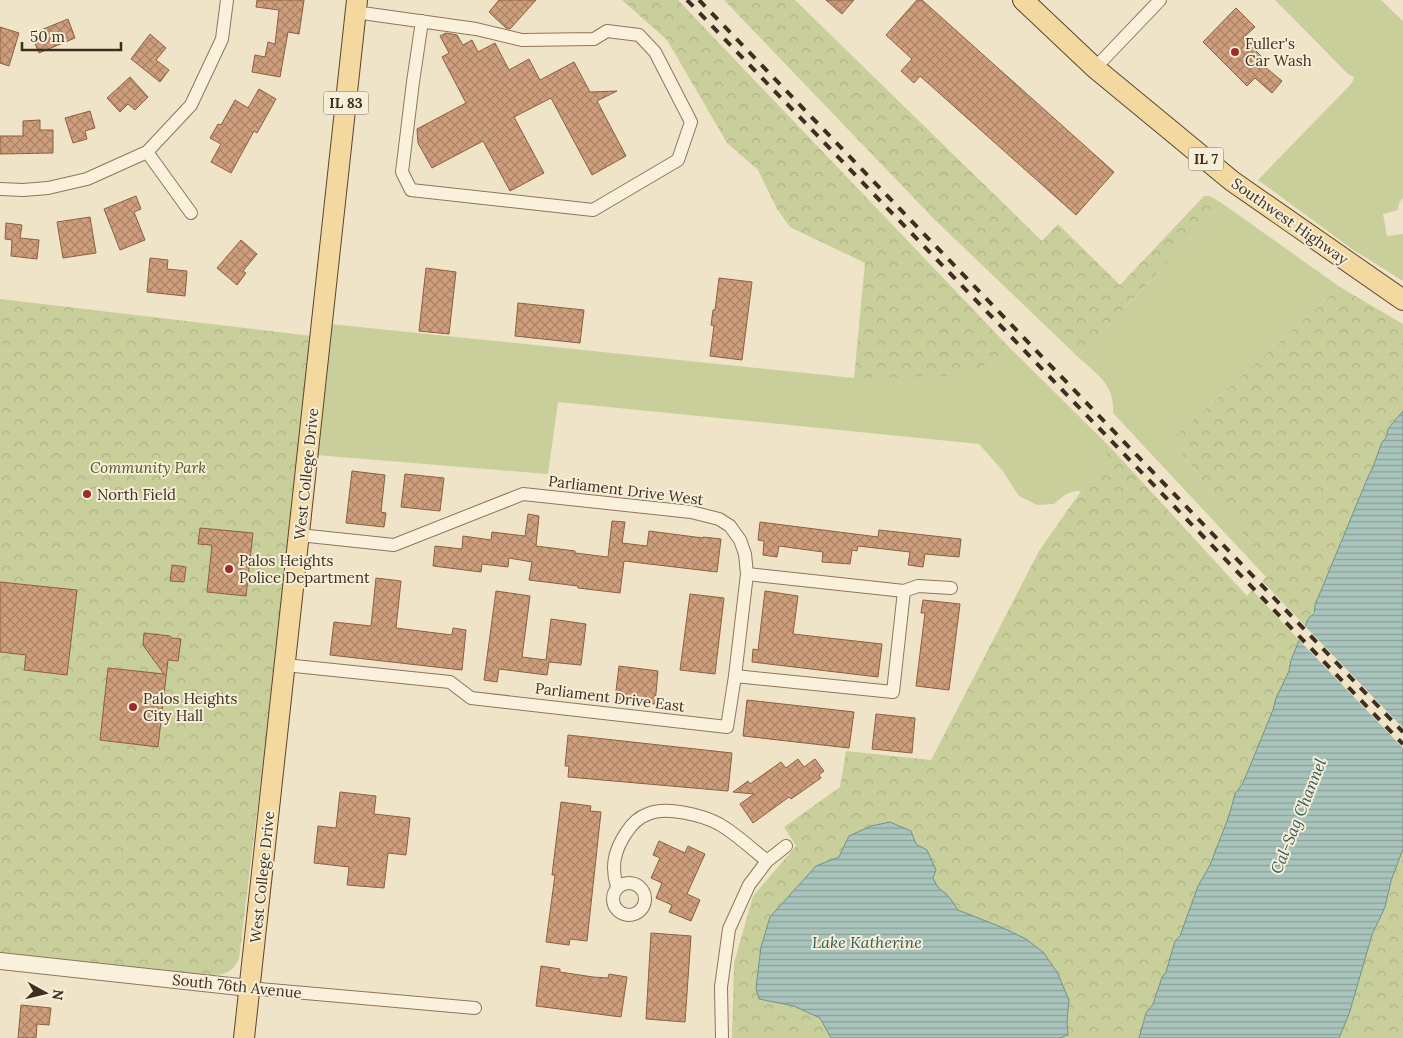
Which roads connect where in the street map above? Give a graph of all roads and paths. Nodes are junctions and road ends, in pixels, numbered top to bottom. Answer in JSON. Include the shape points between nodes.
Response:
{"nodes":[{"id":1,"x":227,"y":0,"type":"edge"},
{"id":2,"x":1023,"y":0,"type":"edge"},
{"id":3,"x":1160,"y":0,"type":"edge"},
{"id":4,"x":356,"y":6,"type":"edge"},
{"id":5,"x":422,"y":21,"type":"junction"},
{"id":6,"x":1095,"y":68,"type":"junction"},
{"id":7,"x":147,"y":152,"type":"junction"},
{"id":8,"x":0,"y":189,"type":"edge"},
{"id":9,"x":191,"y":213,"type":"dead end"},
{"id":10,"x":1403,"y":300,"type":"edge"},
{"id":11,"x":299,"y":535,"type":"junction"},
{"id":12,"x":748,"y":574,"type":"junction"},
{"id":13,"x":950,"y":588,"type":"dead end"},
{"id":14,"x":904,"y":592,"type":"junction"},
{"id":15,"x":285,"y":665,"type":"junction"},
{"id":16,"x":735,"y":676,"type":"junction"},
{"id":17,"x":786,"y":846,"type":"dead end"},
{"id":18,"x":768,"y":861,"type":"junction"},
{"id":19,"x":617,"y":887,"type":"dead end"},
{"id":20,"x":0,"y":961,"type":"edge"},
{"id":21,"x":249,"y":988,"type":"junction"},
{"id":22,"x":475,"y":1008,"type":"dead end"},
{"id":23,"x":244,"y":1038,"type":"edge"},
{"id":24,"x":722,"y":1038,"type":"edge"}],
"edges":[{"from":1,"to":7,"type":"street","via":[[222,39],[191,105]]},
{"from":2,"to":6,"type":"main road","name":"Southwest Highway","number":"IL 7"},
{"from":3,"to":6,"type":"street"},
{"from":4,"to":5,"type":"street"},
{"from":4,"to":11,"type":"main road","name":"West College Drive","number":"IL 83"},
{"from":5,"to":5,"type":"street","via":[[522,40],[594,39],[607,31],[639,35],[655,52],[691,122],[678,160],[593,210],[411,190],[402,172]]},
{"from":6,"to":10,"type":"main road","name":"Southwest Highway","number":"IL 7","via":[[1232,181]]},
{"from":7,"to":8,"type":"street","via":[[87,179],[48,188]]},
{"from":7,"to":9,"type":"street"},
{"from":11,"to":12,"type":"street","name":"Parliament Drive West","via":[[394,545],[523,494],[691,512],[719,519],[730,526],[740,540]]},
{"from":11,"to":15,"type":"main road","name":"West College Drive","number":"IL 83"},
{"from":12,"to":14,"type":"street"},
{"from":12,"to":16,"type":"street","name":"Parliament Drive West"},
{"from":13,"to":14,"type":"street","via":[[918,586]]},
{"from":14,"to":16,"type":"street","via":[[893,692]]},
{"from":15,"to":16,"type":"street","name":"Parliament Drive East","via":[[450,682],[471,698],[728,727]]},
{"from":15,"to":21,"type":"main road","name":"West College Drive","number":"IL 83"},
{"from":17,"to":18,"type":"street"},
{"from":18,"to":19,"type":"street","via":[[709,820],[678,812],[650,813],[628,829],[614,854]]},
{"from":18,"to":24,"type":"street","via":[[749,885],[729,929],[721,987]]},
{"from":20,"to":21,"type":"street","name":"South 76th Avenue"},
{"from":21,"to":22,"type":"street","name":"South 76th Avenue"},
{"from":21,"to":23,"type":"main road","name":"West College Drive","number":"IL 83"}]}
